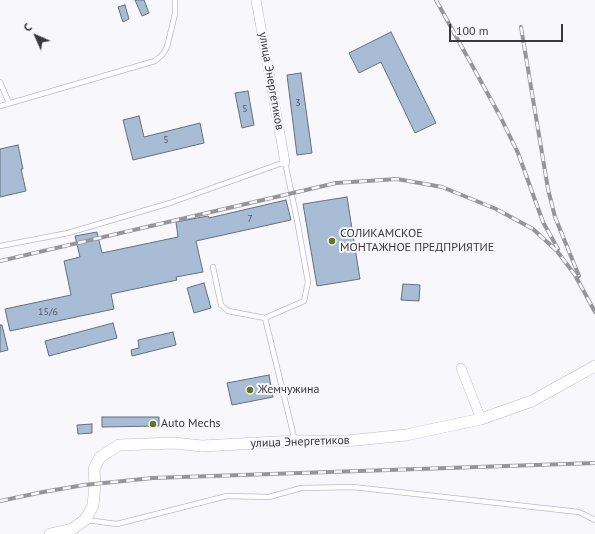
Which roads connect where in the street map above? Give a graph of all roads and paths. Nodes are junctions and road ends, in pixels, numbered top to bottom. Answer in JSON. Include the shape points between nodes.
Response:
{"nodes":[{"id":1,"x":175,"y":0,"type":"edge"},
{"id":2,"x":256,"y":0,"type":"edge"},
{"id":3,"x":0,"y":82,"type":"edge"},
{"id":4,"x":9,"y":103,"type":"junction"},
{"id":5,"x":0,"y":106,"type":"edge"},
{"id":6,"x":285,"y":162,"type":"junction"},
{"id":7,"x":0,"y":246,"type":"edge"},
{"id":8,"x":213,"y":267,"type":"dead end"},
{"id":9,"x":265,"y":318,"type":"junction"},
{"id":10,"x":595,"y":366,"type":"edge"},
{"id":11,"x":461,"y":368,"type":"dead end"},
{"id":12,"x":481,"y":419,"type":"junction"},
{"id":13,"x":296,"y":441,"type":"junction"},
{"id":14,"x":85,"y":520,"type":"junction"},
{"id":15,"x":595,"y":520,"type":"edge"},
{"id":16,"x":50,"y":534,"type":"edge"}],
"edges":[{"from":1,"to":4,"type":"lane","via":[[175,14],[167,47],[155,61]]},
{"from":2,"to":6,"type":"street","name":"улица Энергетиков"},
{"from":3,"to":4,"type":"lane"},
{"from":4,"to":5,"type":"lane"},
{"from":6,"to":7,"type":"lane","via":[[170,203],[68,234]]},
{"from":6,"to":9,"type":"lane","via":[[308,282],[304,301]]},
{"from":8,"to":9,"type":"lane","via":[[221,306],[228,311]]},
{"from":9,"to":13,"type":"lane"},
{"from":10,"to":12,"type":"street","name":"улица Энергетиков","via":[[532,401]]},
{"from":11,"to":12,"type":"street"},
{"from":12,"to":13,"type":"street","name":"улица Энергетиков","via":[[406,435],[346,441]]},
{"from":13,"to":14,"type":"street","name":"улица Энергетиков","via":[[202,446],[174,443],[119,444],[100,457],[94,468],[93,506]]},
{"from":14,"to":15,"type":"lane","via":[[117,524],[227,496],[268,497],[301,488],[354,487],[579,512]]},
{"from":14,"to":16,"type":"street","via":[[72,529]]}]}
